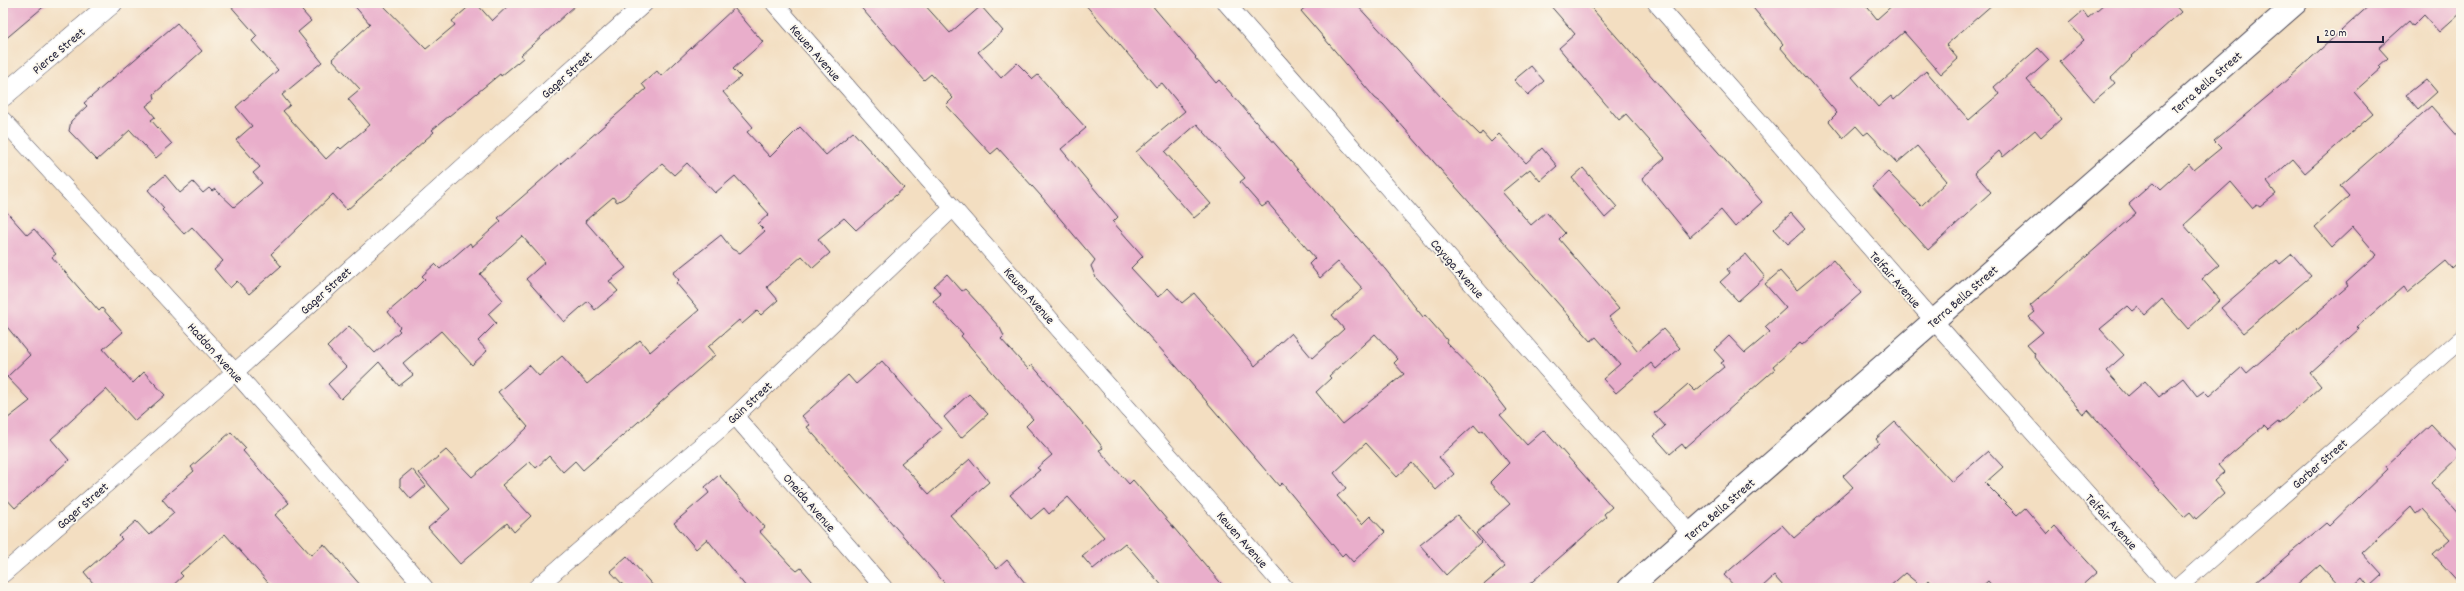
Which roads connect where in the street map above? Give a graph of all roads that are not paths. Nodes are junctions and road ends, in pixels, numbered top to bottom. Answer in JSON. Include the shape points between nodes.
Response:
{"nodes":[{"id":1,"x":112,"y":3,"type":"edge"},
{"id":2,"x":645,"y":3,"type":"edge"},
{"id":3,"x":774,"y":3,"type":"edge"},
{"id":4,"x":1226,"y":3,"type":"edge"},
{"id":5,"x":1656,"y":3,"type":"edge"},
{"id":6,"x":2296,"y":3,"type":"edge"},
{"id":7,"x":3,"y":96,"type":"edge"},
{"id":8,"x":3,"y":120,"type":"edge"},
{"id":9,"x":954,"y":208,"type":"junction"},
{"id":10,"x":1934,"y":321,"type":"junction"},
{"id":11,"x":2461,"y":339,"type":"edge"},
{"id":12,"x":234,"y":372,"type":"junction"},
{"id":13,"x":735,"y":416,"type":"junction"},
{"id":14,"x":1691,"y":534,"type":"junction"},
{"id":15,"x":3,"y":574,"type":"edge"},
{"id":16,"x":425,"y":588,"type":"edge"},
{"id":17,"x":536,"y":588,"type":"edge"},
{"id":18,"x":884,"y":588,"type":"edge"},
{"id":19,"x":1285,"y":588,"type":"edge"},
{"id":20,"x":1629,"y":588,"type":"edge"},
{"id":21,"x":2171,"y":588,"type":"edge"},
{"id":22,"x":2177,"y":588,"type":"edge"}],
"edges":[{"from":1,"to":7,"type":"street","name":"Pierce Street"},
{"from":2,"to":12,"type":"street","name":"Gager Street"},
{"from":3,"to":9,"type":"street","name":"Kewen Avenue"},
{"from":4,"to":14,"type":"street","name":"Cayuga Avenue"},
{"from":5,"to":10,"type":"street","name":"Telfair Avenue"},
{"from":6,"to":10,"type":"main road","name":"Terra Bella Street"},
{"from":8,"to":12,"type":"street","name":"Haddon Avenue"},
{"from":9,"to":13,"type":"street","name":"Gain Street"},
{"from":9,"to":19,"type":"street","name":"Kewen Avenue"},
{"from":10,"to":14,"type":"main road","name":"Terra Bella Street"},
{"from":10,"to":21,"type":"street","name":"Telfair Avenue"},
{"from":11,"to":22,"type":"street","name":"Garber Street"},
{"from":12,"to":15,"type":"street","name":"Gager Street"},
{"from":12,"to":16,"type":"street","name":"Haddon Avenue"},
{"from":13,"to":17,"type":"street","name":"Gain Street"},
{"from":13,"to":18,"type":"street","name":"Oneida Avenue"},
{"from":14,"to":20,"type":"main road","name":"Terra Bella Street"}]}
